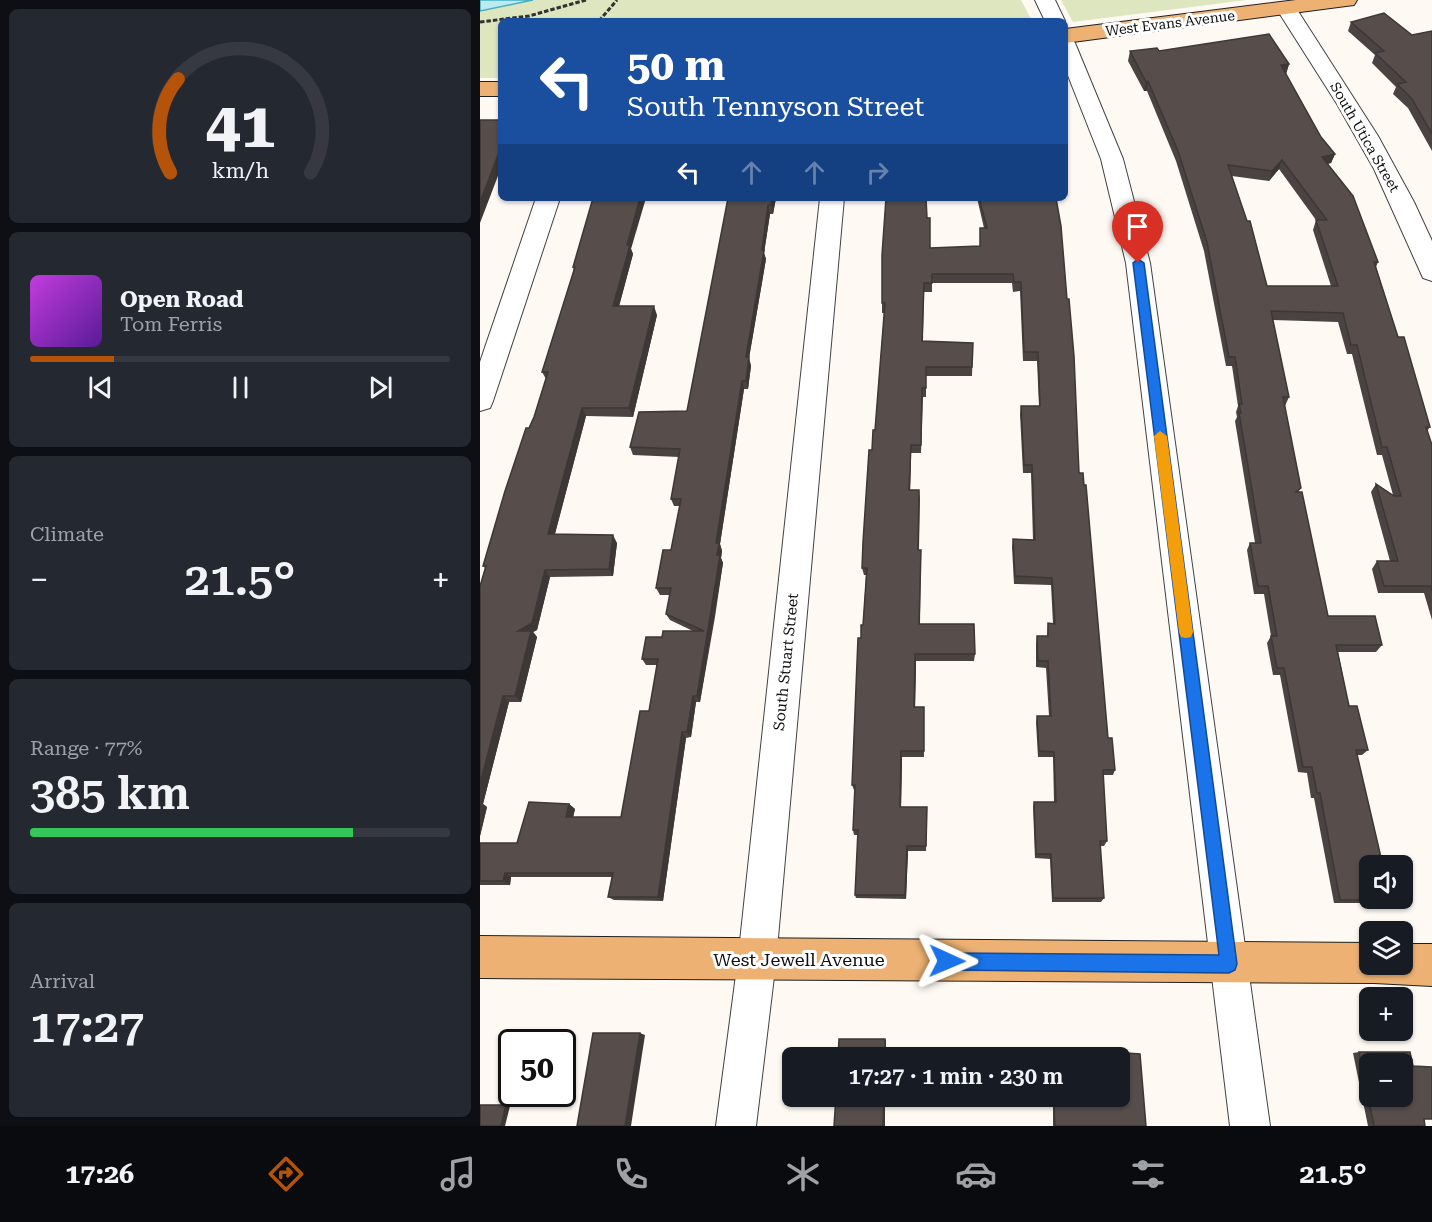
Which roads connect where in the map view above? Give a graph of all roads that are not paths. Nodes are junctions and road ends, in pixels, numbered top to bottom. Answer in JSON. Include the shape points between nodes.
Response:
{"nodes":[{"id":1,"x":1045,"y":0,"type":"edge"},
{"id":2,"x":1346,"y":0,"type":"edge"},
{"id":3,"x":1286,"y":8,"type":"junction"},
{"id":4,"x":1054,"y":18,"type":"edge"},
{"id":5,"x":1068,"y":36,"type":"edge"},
{"id":6,"x":1068,"y":51,"type":"edge"},
{"id":7,"x":480,"y":89,"type":"edge"},
{"id":8,"x":498,"y":89,"type":"edge"},
{"id":9,"x":547,"y":201,"type":"edge"},
{"id":10,"x":832,"y":201,"type":"edge"},
{"id":11,"x":1432,"y":272,"type":"edge"},
{"id":12,"x":480,"y":401,"type":"edge"},
{"id":13,"x":480,"y":957,"type":"edge"},
{"id":14,"x":757,"y":960,"type":"junction"},
{"id":15,"x":1229,"y":964,"type":"junction"},
{"id":16,"x":1359,"y":964,"type":"edge"},
{"id":17,"x":1413,"y":965,"type":"edge"},
{"id":18,"x":1432,"y":965,"type":"edge"},
{"id":19,"x":736,"y":1126,"type":"edge"},
{"id":20,"x":1250,"y":1126,"type":"edge"}],
"edges":[{"from":1,"to":4,"type":"street"},
{"from":2,"to":3,"type":"main road","name":"West Evans Avenue"},
{"from":3,"to":5,"type":"main road","name":"West Evans Avenue"},
{"from":3,"to":11,"type":"street","name":"South Utica Street","via":[[1372,141],[1416,227]]},
{"from":6,"to":15,"type":"street","via":[[1112,159],[1138,263]]},
{"from":7,"to":8,"type":"main road"},
{"from":9,"to":12,"type":"street"},
{"from":10,"to":14,"type":"street","name":"South Stuart Street"},
{"from":13,"to":14,"type":"main road","name":"West Jewell Avenue"},
{"from":14,"to":15,"type":"main road","name":"West Jewell Avenue"},
{"from":14,"to":19,"type":"street","name":"South Stuart Street"},
{"from":15,"to":16,"type":"main road","name":"West Jewell Avenue"},
{"from":15,"to":20,"type":"street"},
{"from":17,"to":18,"type":"main road"}]}
